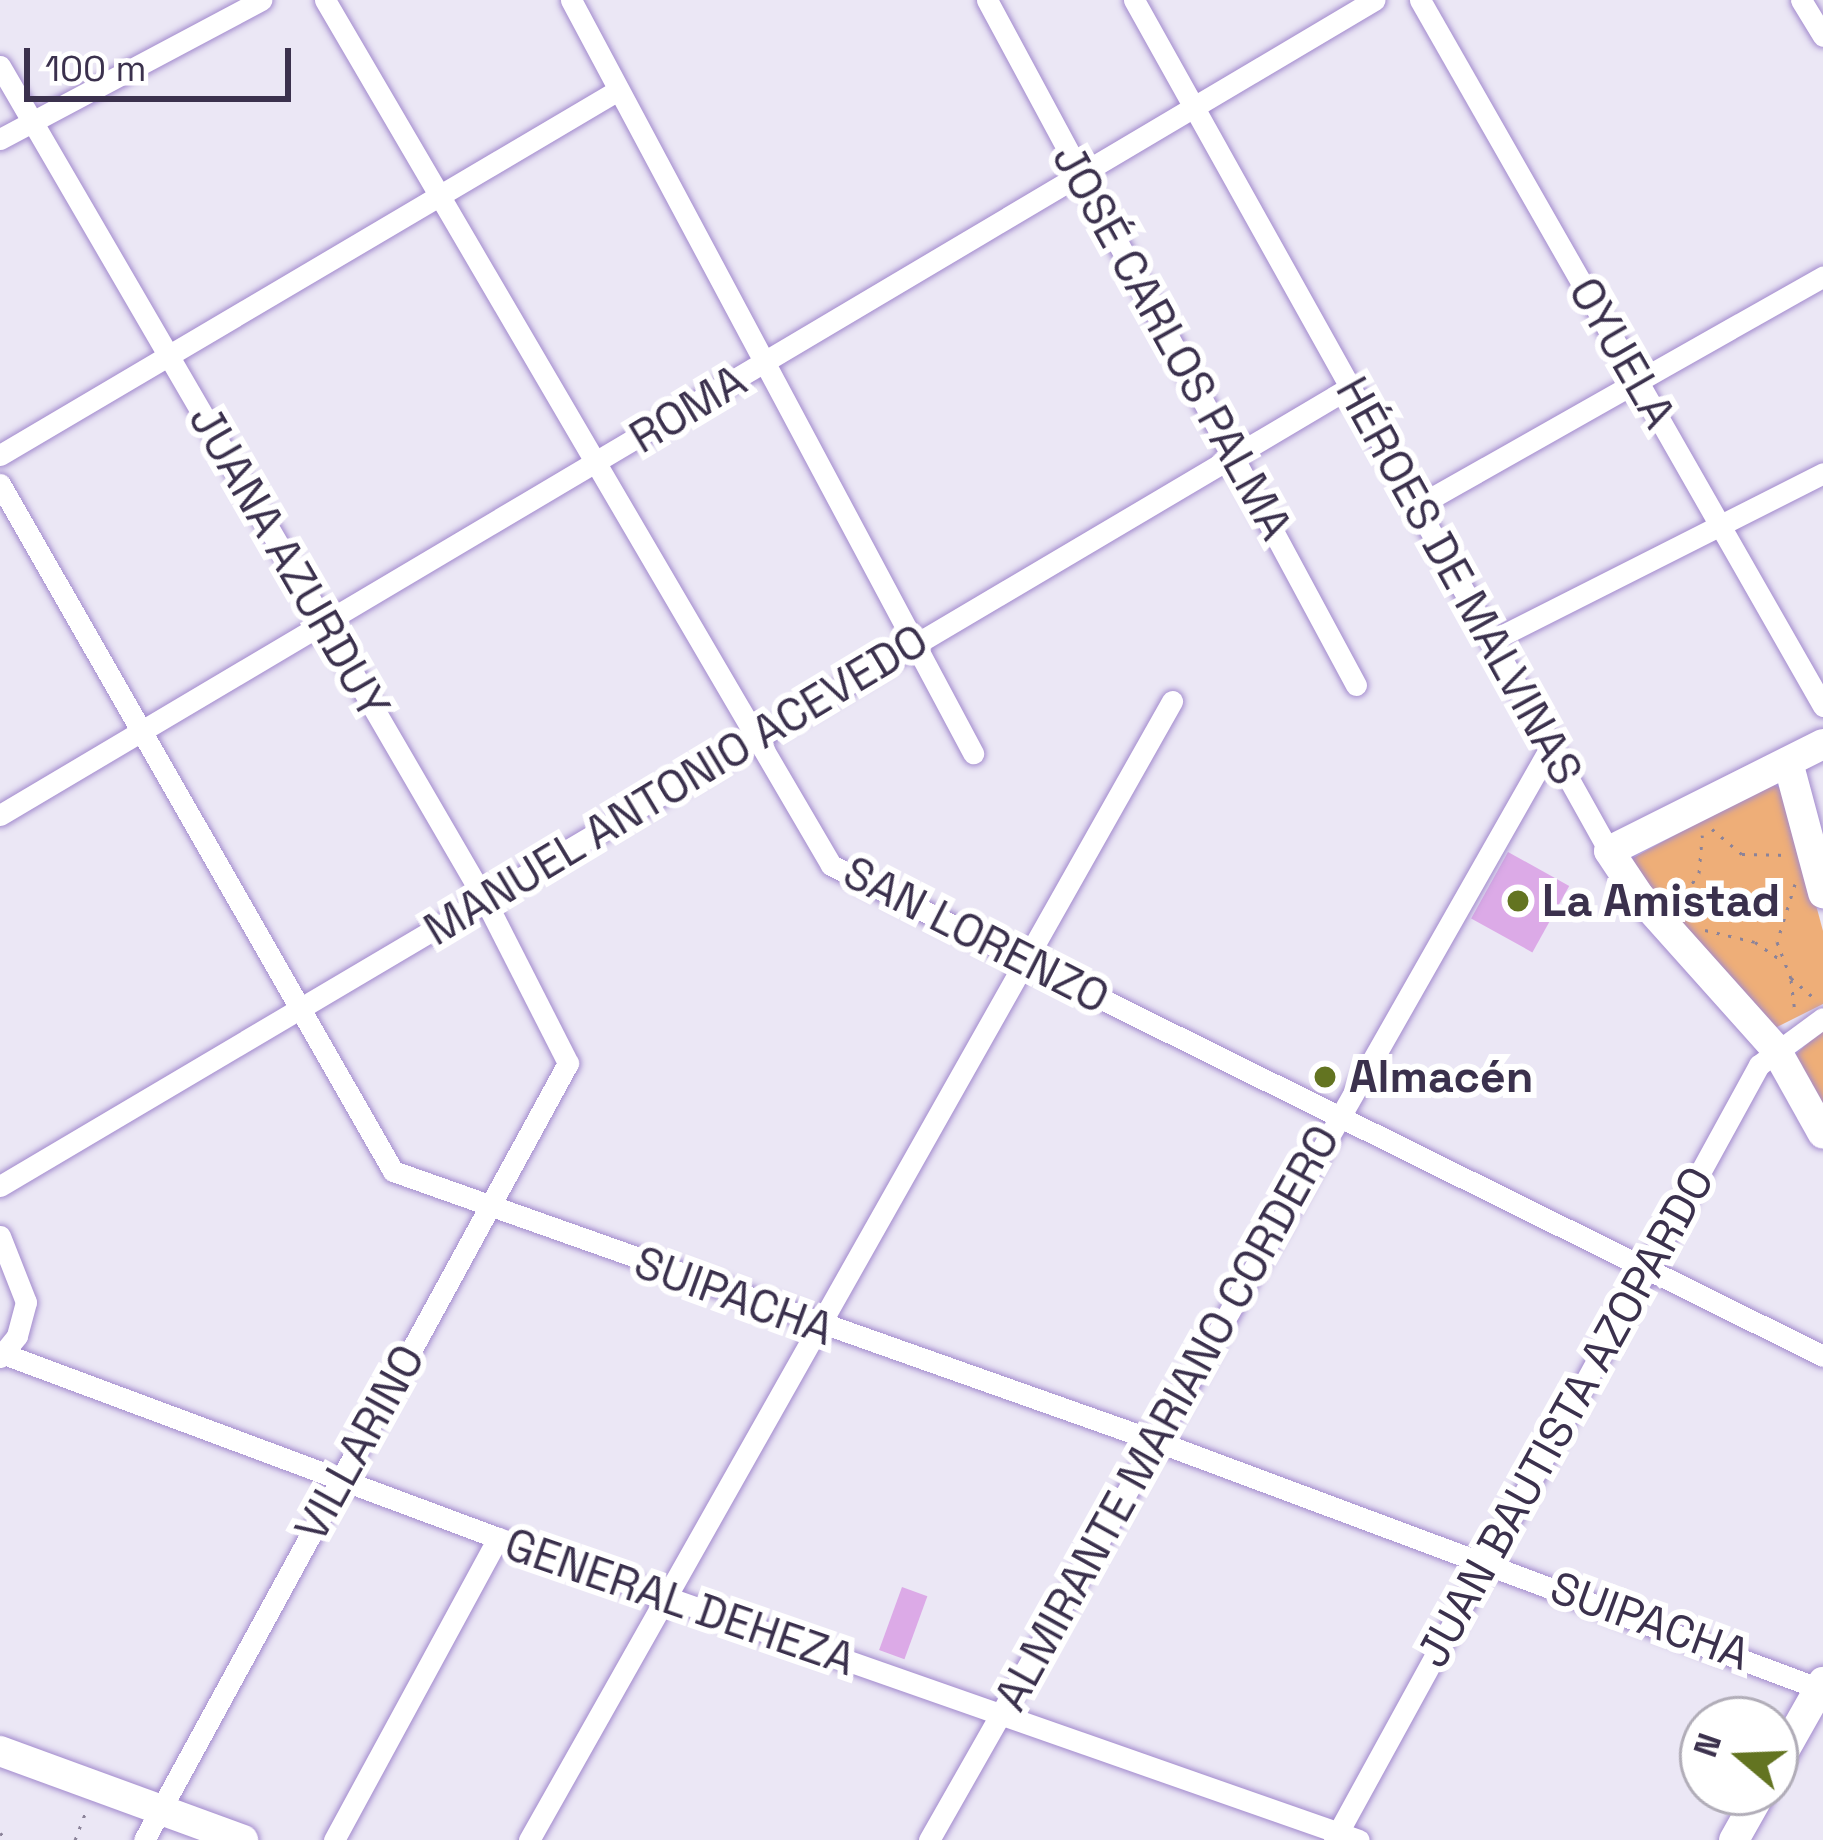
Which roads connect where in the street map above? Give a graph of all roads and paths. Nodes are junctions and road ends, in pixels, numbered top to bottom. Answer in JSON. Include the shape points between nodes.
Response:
{"nodes":[{"id":1,"x":262,"y":0,"type":"edge"},
{"id":2,"x":325,"y":0,"type":"edge"},
{"id":3,"x":571,"y":0,"type":"edge"},
{"id":4,"x":987,"y":0,"type":"edge"},
{"id":5,"x":1134,"y":0,"type":"edge"},
{"id":6,"x":1374,"y":0,"type":"edge"},
{"id":7,"x":1420,"y":0,"type":"edge"},
{"id":8,"x":1801,"y":0,"type":"edge"},
{"id":9,"x":1823,"y":36,"type":"edge"},
{"id":10,"x":0,"y":66,"type":"edge"},
{"id":11,"x":614,"y":92,"type":"junction"},
{"id":12,"x":1193,"y":107,"type":"junction"},
{"id":13,"x":32,"y":122,"type":"junction"},
{"id":14,"x":0,"y":139,"type":"edge"},
{"id":15,"x":1080,"y":175,"type":"junction"},
{"id":16,"x":439,"y":194,"type":"junction"},
{"id":17,"x":1823,"y":276,"type":"edge"},
{"id":18,"x":170,"y":355,"type":"junction"},
{"id":19,"x":765,"y":362,"type":"junction"},
{"id":20,"x":1639,"y":383,"type":"junction"},
{"id":21,"x":1352,"y":386,"type":"junction"},
{"id":22,"x":0,"y":454,"type":"edge"},
{"id":23,"x":1236,"y":455,"type":"junction"},
{"id":24,"x":592,"y":466,"type":"junction"},
{"id":25,"x":1823,"y":473,"type":"edge"},
{"id":26,"x":0,"y":484,"type":"edge"},
{"id":27,"x":1419,"y":505,"type":"junction"},
{"id":28,"x":1720,"y":524,"type":"junction"},
{"id":29,"x":325,"y":626,"type":"junction"},
{"id":30,"x":1493,"y":640,"type":"junction"},
{"id":31,"x":914,"y":644,"type":"junction"},
{"id":32,"x":1357,"y":685,"type":"dead end"},
{"id":33,"x":1172,"y":700,"type":"dead end"},
{"id":34,"x":1823,"y":706,"type":"edge"},
{"id":35,"x":143,"y":732,"type":"junction"},
{"id":36,"x":752,"y":739,"type":"junction"},
{"id":37,"x":1823,"y":744,"type":"edge"},
{"id":38,"x":1551,"y":746,"type":"junction"},
{"id":39,"x":973,"y":753,"type":"dead end"},
{"id":40,"x":1788,"y":762,"type":"junction"},
{"id":41,"x":1696,"y":808,"type":"junction"},
{"id":42,"x":0,"y":815,"type":"edge"},
{"id":43,"x":1609,"y":851,"type":"junction"},
{"id":44,"x":1817,"y":869,"type":"edge"},
{"id":45,"x":485,"y":900,"type":"junction"},
{"id":46,"x":1667,"y":928,"type":"junction"},
{"id":47,"x":1780,"y":959,"type":"junction"},
{"id":48,"x":1026,"y":962,"type":"junction"},
{"id":49,"x":1790,"y":978,"type":"junction"},
{"id":50,"x":1820,"y":1009,"type":"edge"},
{"id":51,"x":294,"y":1011,"type":"junction"},
{"id":52,"x":1796,"y":1013,"type":"dead end"},
{"id":53,"x":1775,"y":1048,"type":"junction"},
{"id":54,"x":568,"y":1063,"type":"joint"},
{"id":55,"x":1337,"y":1116,"type":"junction"},
{"id":56,"x":1823,"y":1134,"type":"edge"},
{"id":57,"x":0,"y":1186,"type":"edge"},
{"id":58,"x":491,"y":1208,"type":"junction"},
{"id":59,"x":0,"y":1236,"type":"edge"},
{"id":60,"x":1644,"y":1269,"type":"junction"},
{"id":61,"x":819,"y":1327,"type":"junction"},
{"id":62,"x":2,"y":1356,"type":"edge"},
{"id":63,"x":1823,"y":1356,"type":"edge"},
{"id":64,"x":1153,"y":1440,"type":"junction"},
{"id":65,"x":338,"y":1480,"type":"junction"},
{"id":66,"x":498,"y":1538,"type":"junction"},
{"id":67,"x":1485,"y":1561,"type":"junction"},
{"id":68,"x":669,"y":1598,"type":"junction"},
{"id":69,"x":1822,"y":1687,"type":"edge"},
{"id":70,"x":1000,"y":1714,"type":"junction"},
{"id":71,"x":1799,"y":1726,"type":"edge"},
{"id":72,"x":0,"y":1751,"type":"edge"},
{"id":73,"x":0,"y":1772,"type":"edge"},
{"id":74,"x":88,"y":1803,"type":"junction"},
{"id":75,"x":152,"y":1825,"type":"edge"},
{"id":76,"x":0,"y":1833,"type":"edge"},
{"id":77,"x":1344,"y":1837,"type":"edge"},
{"id":78,"x":8,"y":1840,"type":"edge"},
{"id":79,"x":75,"y":1840,"type":"edge"},
{"id":80,"x":195,"y":1840,"type":"edge"},
{"id":81,"x":243,"y":1840,"type":"edge"},
{"id":82,"x":334,"y":1840,"type":"edge"},
{"id":83,"x":529,"y":1840,"type":"edge"},
{"id":84,"x":929,"y":1840,"type":"edge"}],
"edges":[{"from":1,"to":13,"type":"street"},
{"from":2,"to":16,"type":"street","name":"SAN LORENZO"},
{"from":3,"to":11,"type":"street"},
{"from":4,"to":15,"type":"street","name":"JOSÉ CARLOS PALMA"},
{"from":5,"to":12,"type":"street","name":"HÉROES DE MALVINAS"},
{"from":6,"to":12,"type":"street","name":"ROMA"},
{"from":7,"to":20,"type":"street","name":"OYUELA"},
{"from":8,"to":9,"type":"street"},
{"from":10,"to":13,"type":"street","name":"JUANA AZURDUY"},
{"from":11,"to":16,"type":"street"},
{"from":11,"to":19,"type":"street"},
{"from":12,"to":15,"type":"street","name":"ROMA"},
{"from":12,"to":21,"type":"street","name":"HÉROES DE MALVINAS"},
{"from":13,"to":14,"type":"street"},
{"from":13,"to":18,"type":"street","name":"JUANA AZURDUY"},
{"from":15,"to":19,"type":"street","name":"ROMA"},
{"from":15,"to":23,"type":"street","name":"JOSÉ CARLOS PALMA"},
{"from":16,"to":18,"type":"street"},
{"from":16,"to":24,"type":"street","name":"SAN LORENZO"},
{"from":17,"to":20,"type":"street"},
{"from":18,"to":22,"type":"street"},
{"from":18,"to":29,"type":"street","name":"JUANA AZURDUY"},
{"from":19,"to":24,"type":"street","name":"ROMA"},
{"from":19,"to":31,"type":"street"},
{"from":20,"to":27,"type":"street"},
{"from":20,"to":28,"type":"street","name":"OYUELA"},
{"from":21,"to":23,"type":"street","name":"MANUEL ANTONIO ACEVEDO"},
{"from":21,"to":27,"type":"street","name":"HÉROES DE MALVINAS"},
{"from":23,"to":31,"type":"street","name":"MANUEL ANTONIO ACEVEDO"},
{"from":23,"to":32,"type":"street","name":"JOSÉ CARLOS PALMA"},
{"from":24,"to":29,"type":"street","name":"ROMA"},
{"from":24,"to":36,"type":"street","name":"SAN LORENZO"},
{"from":25,"to":28,"type":"street"},
{"from":26,"to":35,"type":"street","name":"SUIPACHA"},
{"from":27,"to":30,"type":"street","name":"HÉROES DE MALVINAS"},
{"from":28,"to":30,"type":"street"},
{"from":28,"to":34,"type":"street","name":"OYUELA"},
{"from":29,"to":35,"type":"street","name":"ROMA"},
{"from":29,"to":45,"type":"street","name":"JUANA AZURDUY"},
{"from":30,"to":38,"type":"street","name":"HÉROES DE MALVINAS"},
{"from":31,"to":36,"type":"street","name":"MANUEL ANTONIO ACEVEDO"},
{"from":31,"to":39,"type":"street"},
{"from":33,"to":48,"type":"street"},
{"from":35,"to":42,"type":"street","name":"ROMA"},
{"from":35,"to":51,"type":"street","name":"SUIPACHA"},
{"from":36,"to":45,"type":"street","name":"MANUEL ANTONIO ACEVEDO"},
{"from":36,"to":48,"type":"street","name":"SAN LORENZO","via":[[831,865]]},
{"from":37,"to":40,"type":"street"},
{"from":38,"to":43,"type":"street","name":"HÉROES DE MALVINAS"},
{"from":38,"to":55,"type":"street","name":"ALMIRANTE MARIANO CORDERO"},
{"from":40,"to":41,"type":"street"},
{"from":40,"to":44,"type":"street"},
{"from":41,"to":43,"type":"street"},
{"from":41,"to":44,"type":"path","via":[[1742,854]]},
{"from":41,"to":46,"type":"path","via":[[1699,873]]},
{"from":43,"to":46,"type":"street","name":"HÉROES DE MALVINAS"},
{"from":44,"to":47,"type":"path","via":[[1798,879],[1781,908]]},
{"from":45,"to":51,"type":"street","name":"MANUEL ANTONIO ACEVEDO"},
{"from":45,"to":54,"type":"street","name":"JUANA AZURDUY"},
{"from":46,"to":47,"type":"path","via":[[1714,931]]},
{"from":46,"to":53,"type":"street","name":"HÉROES DE MALVINAS"},
{"from":47,"to":49,"type":"path"},
{"from":48,"to":55,"type":"street","name":"SAN LORENZO"},
{"from":48,"to":61,"type":"street"},
{"from":49,"to":50,"type":"path"},
{"from":49,"to":52,"type":"path"},
{"from":50,"to":53,"type":"street","name":"JUAN BAUTISTA AZOPARDO"},
{"from":51,"to":57,"type":"street","name":"MANUEL ANTONIO ACEVEDO"},
{"from":51,"to":58,"type":"street","name":"SUIPACHA","via":[[382,1162]]},
{"from":53,"to":56,"type":"street","name":"HÉROES DE MALVINAS"},
{"from":53,"to":60,"type":"street","name":"JUAN BAUTISTA AZOPARDO"},
{"from":54,"to":58,"type":"street","name":"VILLARINO"},
{"from":55,"to":60,"type":"street","name":"SAN LORENZO"},
{"from":55,"to":64,"type":"street","name":"ALMIRANTE MARIANO CORDERO"},
{"from":58,"to":61,"type":"street","name":"SUIPACHA"},
{"from":58,"to":65,"type":"street","name":"VILLARINO"},
{"from":59,"to":62,"type":"street","via":[[22,1280],[24,1317]]},
{"from":60,"to":63,"type":"street","name":"SAN LORENZO"},
{"from":60,"to":67,"type":"street","name":"JUAN BAUTISTA AZOPARDO"},
{"from":61,"to":64,"type":"street","name":"SUIPACHA"},
{"from":61,"to":68,"type":"street"},
{"from":62,"to":65,"type":"street","name":"GENERAL DEHEZA"},
{"from":64,"to":67,"type":"street","name":"SUIPACHA"},
{"from":64,"to":70,"type":"street","name":"ALMIRANTE MARIANO CORDERO"},
{"from":65,"to":66,"type":"street","name":"GENERAL DEHEZA"},
{"from":65,"to":75,"type":"street","name":"VILLARINO"},
{"from":66,"to":68,"type":"street","name":"GENERAL DEHEZA"},
{"from":66,"to":82,"type":"street"},
{"from":67,"to":69,"type":"street","name":"SUIPACHA"},
{"from":67,"to":77,"type":"street","name":"JUAN BAUTISTA AZOPARDO"},
{"from":68,"to":70,"type":"street","name":"GENERAL DEHEZA"},
{"from":68,"to":83,"type":"street"},
{"from":69,"to":71,"type":"street"},
{"from":70,"to":77,"type":"street","name":"GENERAL DEHEZA"},
{"from":70,"to":84,"type":"street","name":"ALMIRANTE MARIANO CORDERO"},
{"from":72,"to":75,"type":"street"},
{"from":73,"to":74,"type":"street"},
{"from":74,"to":75,"type":"street"},
{"from":74,"to":79,"type":"path"},
{"from":75,"to":80,"type":"street"},
{"from":75,"to":81,"type":"street"},
{"from":76,"to":78,"type":"path"}]}
